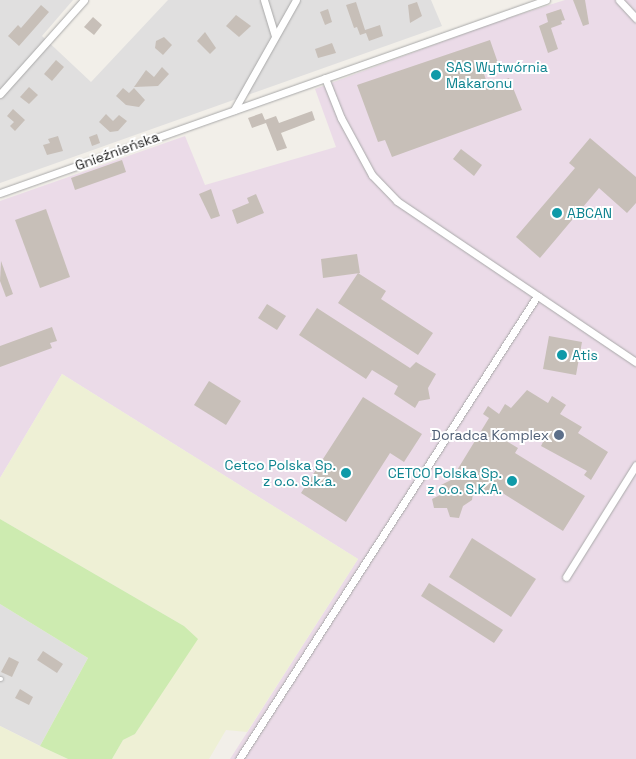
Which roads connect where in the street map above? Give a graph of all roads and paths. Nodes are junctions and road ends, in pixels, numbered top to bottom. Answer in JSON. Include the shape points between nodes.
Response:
{"nodes":[{"id":1,"x":84,"y":0,"type":"edge"},
{"id":2,"x":264,"y":0,"type":"edge"},
{"id":3,"x":296,"y":0,"type":"edge"},
{"id":4,"x":546,"y":0,"type":"edge"},
{"id":5,"x":619,"y":0,"type":"edge"},
{"id":6,"x":636,"y":18,"type":"edge"},
{"id":7,"x":275,"y":35,"type":"junction"},
{"id":8,"x":325,"y":78,"type":"junction"},
{"id":9,"x":0,"y":94,"type":"edge"},
{"id":10,"x":234,"y":110,"type":"junction"},
{"id":11,"x":0,"y":193,"type":"edge"},
{"id":12,"x":537,"y":296,"type":"junction"},
{"id":13,"x":636,"y":362,"type":"edge"},
{"id":14,"x":636,"y":464,"type":"edge"},
{"id":15,"x":566,"y":577,"type":"dead end"},
{"id":16,"x":239,"y":759,"type":"edge"}],
"edges":[{"from":1,"to":9,"type":"street"},
{"from":2,"to":7,"type":"street"},
{"from":3,"to":7,"type":"street"},
{"from":4,"to":8,"type":"street","name":"Gnieźnieńska"},
{"from":5,"to":6,"type":"street"},
{"from":7,"to":10,"type":"street"},
{"from":8,"to":10,"type":"street","name":"Gnieźnieńska"},
{"from":8,"to":12,"type":"street","via":[[352,140],[372,175],[417,216]]},
{"from":10,"to":11,"type":"street","name":"Gnieźnieńska"},
{"from":12,"to":13,"type":"street"},
{"from":12,"to":16,"type":"street"},
{"from":14,"to":15,"type":"street"}]}
